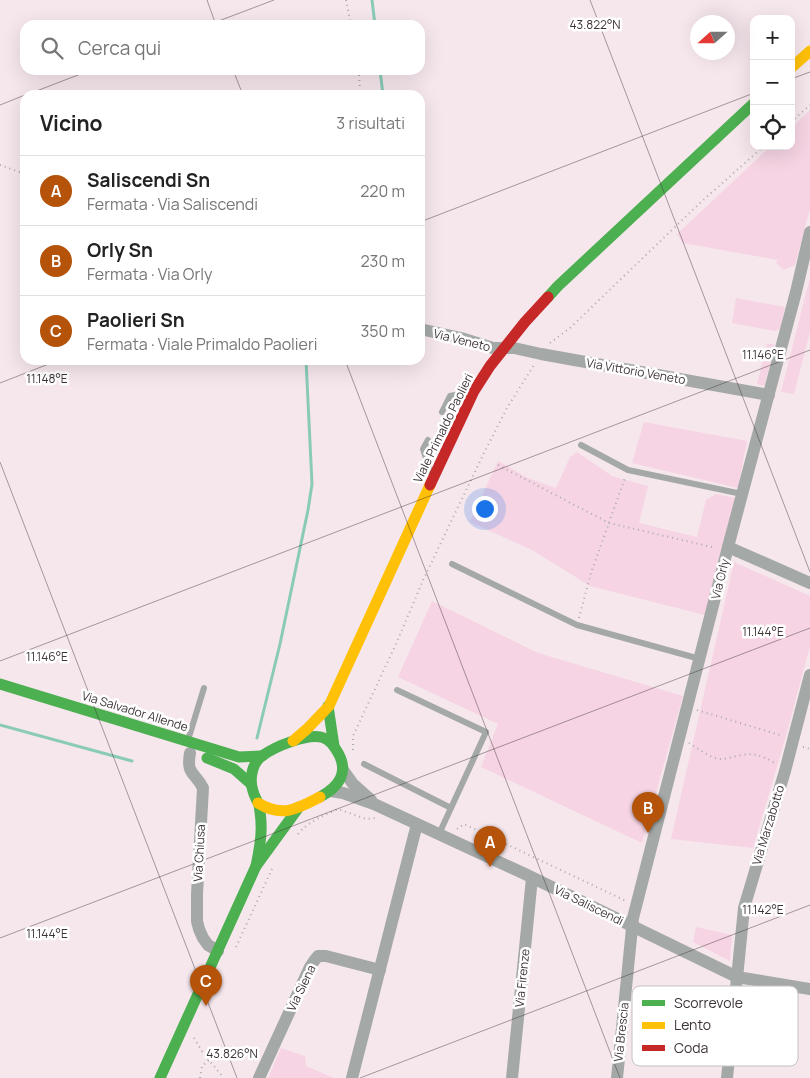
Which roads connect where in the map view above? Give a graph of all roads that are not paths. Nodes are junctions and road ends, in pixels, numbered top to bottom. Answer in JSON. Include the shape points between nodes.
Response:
{"nodes":[{"id":1,"x":810,"y":51,"type":"edge"},
{"id":2,"x":795,"y":64,"type":"edge"},
{"id":3,"x":752,"y":105,"type":"edge"},
{"id":4,"x":810,"y":232,"type":"edge"},
{"id":5,"x":425,"y":330,"type":"edge"},
{"id":6,"x":504,"y":349,"type":"junction"},
{"id":7,"x":474,"y":391,"type":"junction"},
{"id":8,"x":769,"y":395,"type":"junction"},
{"id":9,"x":442,"y":412,"type":"dead end"},
{"id":10,"x":428,"y":440,"type":"dead end"},
{"id":11,"x":581,"y":445,"type":"dead end"},
{"id":12,"x":433,"y":478,"type":"junction"},
{"id":13,"x":742,"y":494,"type":"junction"},
{"id":14,"x":728,"y":547,"type":"junction"},
{"id":15,"x":452,"y":564,"type":"dead end"},
{"id":16,"x":810,"y":583,"type":"edge"},
{"id":17,"x":700,"y":659,"type":"junction"},
{"id":18,"x":810,"y":675,"type":"edge"},
{"id":19,"x":0,"y":684,"type":"edge"},
{"id":20,"x":204,"y":688,"type":"dead end"},
{"id":21,"x":397,"y":690,"type":"dead end"},
{"id":22,"x":0,"y":696,"type":"edge"},
{"id":23,"x":328,"y":706,"type":"junction"},
{"id":24,"x":293,"y":741,"type":"junction"},
{"id":25,"x":334,"y":746,"type":"junction"},
{"id":26,"x":189,"y":747,"type":"junction"},
{"id":27,"x":262,"y":756,"type":"junction"},
{"id":28,"x":364,"y":764,"type":"dead end"},
{"id":29,"x":343,"y":770,"type":"junction"},
{"id":30,"x":251,"y":784,"type":"junction"},
{"id":31,"x":331,"y":791,"type":"junction"},
{"id":32,"x":258,"y":803,"type":"junction"},
{"id":33,"x":374,"y":804,"type":"junction"},
{"id":34,"x":298,"y":807,"type":"junction"},
{"id":35,"x":451,"y":808,"type":"junction"},
{"id":36,"x":417,"y":824,"type":"junction"},
{"id":37,"x":439,"y":834,"type":"junction"},
{"id":38,"x":256,"y":866,"type":"junction"},
{"id":39,"x":532,"y":878,"type":"junction"},
{"id":40,"x":632,"y":926,"type":"junction"},
{"id":41,"x":218,"y":951,"type":"junction"},
{"id":42,"x":380,"y":970,"type":"junction"},
{"id":43,"x":737,"y":977,"type":"junction"},
{"id":44,"x":736,"y":986,"type":"edge"},
{"id":45,"x":792,"y":986,"type":"edge"},
{"id":46,"x":160,"y":1078,"type":"edge"},
{"id":47,"x":259,"y":1078,"type":"edge"},
{"id":48,"x":352,"y":1078,"type":"edge"},
{"id":49,"x":512,"y":1078,"type":"edge"},
{"id":50,"x":617,"y":1078,"type":"edge"}],
"edges":[{"from":1,"to":2,"type":"main road"},
{"from":3,"to":6,"type":"main road","name":"Viale Primaldo Paolieri","via":[[558,286]]},
{"from":4,"to":8,"type":"street","name":"Via Orly"},
{"from":5,"to":6,"type":"street","name":"Via Veneto"},
{"from":6,"to":7,"type":"main road","name":"Viale Primaldo Paolieri"},
{"from":6,"to":8,"type":"street","name":"Via Vittorio Veneto","via":[[514,348]]},
{"from":7,"to":9,"type":"lane","via":[[450,396]]},
{"from":7,"to":12,"type":"main road","name":"Viale Primaldo Paolieri"},
{"from":8,"to":13,"type":"street","name":"Via Orly"},
{"from":10,"to":12,"type":"lane","via":[[423,449]]},
{"from":11,"to":13,"type":"lane","via":[[628,470]]},
{"from":12,"to":23,"type":"main road","name":"Viale Primaldo Paolieri"},
{"from":13,"to":14,"type":"street","name":"Via Orly"},
{"from":14,"to":16,"type":"street"},
{"from":14,"to":17,"type":"street","name":"Via Orly"},
{"from":15,"to":17,"type":"lane","via":[[577,625]]},
{"from":17,"to":40,"type":"street","name":"Via Orly"},
{"from":18,"to":43,"type":"street","name":"Via Marzabotto","via":[[744,908]]},
{"from":19,"to":26,"type":"main road","name":"Via Salvador Allende"},
{"from":20,"to":26,"type":"lane"},
{"from":21,"to":35,"type":"lane","via":[[486,732]]},
{"from":22,"to":26,"type":"main road","name":"Via Salvador Allende"},
{"from":23,"to":24,"type":"main road","name":"Viale Primaldo Paolieri"},
{"from":23,"to":25,"type":"main road"},
{"from":24,"to":25,"type":"main road","name":"Viale Primaldo Paolieri","via":[[312,736]]},
{"from":24,"to":27,"type":"main road","name":"Viale Primaldo Paolieri"},
{"from":25,"to":29,"type":"main road"},
{"from":26,"to":27,"type":"main road","name":"Via Salvador Allende","via":[[239,757]]},
{"from":26,"to":30,"type":"main road","name":"Via Salvador Allende","via":[[234,769]]},
{"from":26,"to":41,"type":"street","name":"Via Chiusa","via":[[189,769],[203,788],[197,921],[203,938]]},
{"from":27,"to":30,"type":"main road","via":[[253,769]]},
{"from":28,"to":35,"type":"lane"},
{"from":29,"to":31,"type":"main road"},
{"from":29,"to":33,"type":"street","name":"Via Saliscendi"},
{"from":30,"to":32,"type":"main road"},
{"from":31,"to":33,"type":"street","name":"Via Saliscendi"},
{"from":31,"to":34,"type":"main road"},
{"from":32,"to":34,"type":"main road","via":[[276,811]]},
{"from":32,"to":38,"type":"main road","via":[[261,837]]},
{"from":33,"to":36,"type":"street","name":"Via Saliscendi"},
{"from":34,"to":38,"type":"main road"},
{"from":35,"to":37,"type":"lane"},
{"from":36,"to":37,"type":"street","name":"Via Saliscendi"},
{"from":36,"to":42,"type":"street"},
{"from":37,"to":39,"type":"street","name":"Via Saliscendi"},
{"from":38,"to":41,"type":"main road"},
{"from":39,"to":40,"type":"street","name":"Via Saliscendi"},
{"from":39,"to":49,"type":"street","name":"Via Firenze"},
{"from":40,"to":43,"type":"street","name":"Via Saliscendi"},
{"from":40,"to":50,"type":"street","name":"Via Brescia"},
{"from":41,"to":46,"type":"main road"},
{"from":42,"to":47,"type":"street","name":"Via Siena","via":[[318,956]]},
{"from":42,"to":48,"type":"street"},
{"from":43,"to":44,"type":"street","name":"Via Marzabotto"},
{"from":43,"to":45,"type":"street","name":"Via Saliscendi"}]}
